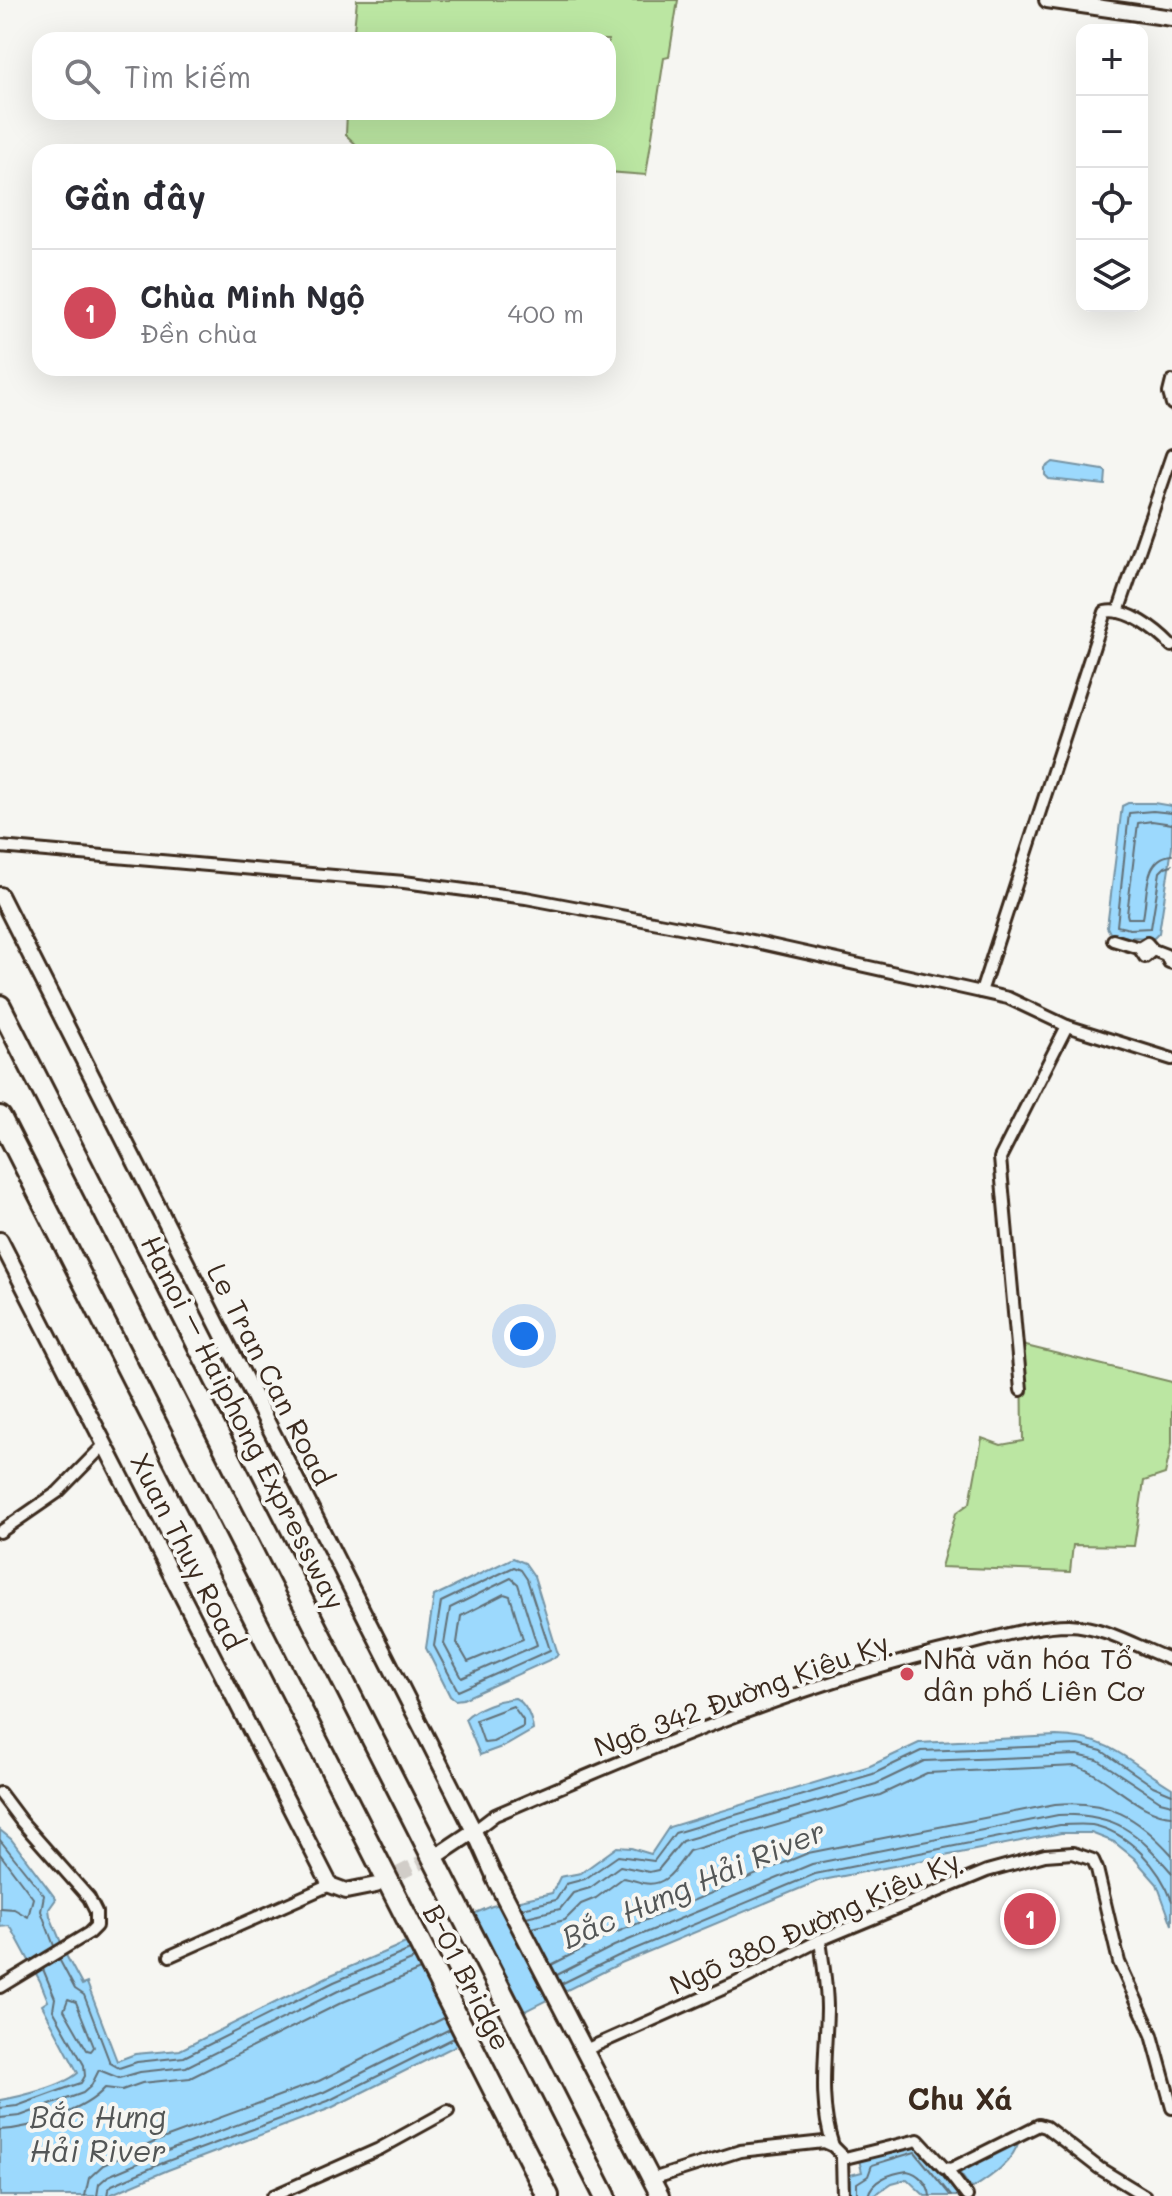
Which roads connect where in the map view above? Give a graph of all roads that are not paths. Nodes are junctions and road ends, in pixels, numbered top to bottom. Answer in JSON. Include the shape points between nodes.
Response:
{"nodes":[{"id":1,"x":1047,"y":0,"type":"edge"},
{"id":2,"x":1172,"y":18,"type":"edge"},
{"id":3,"x":1172,"y":381,"type":"edge"},
{"id":4,"x":1172,"y":404,"type":"edge"},
{"id":5,"x":1172,"y":455,"type":"edge"},
{"id":6,"x":1118,"y":612,"type":"junction"},
{"id":7,"x":1172,"y":646,"type":"edge"},
{"id":8,"x":0,"y":847,"type":"edge"},
{"id":9,"x":0,"y":895,"type":"edge"},
{"id":10,"x":1113,"y":940,"type":"dead end"},
{"id":11,"x":1170,"y":957,"type":"edge"},
{"id":12,"x":981,"y":992,"type":"junction"},
{"id":13,"x":0,"y":1006,"type":"edge"},
{"id":14,"x":1067,"y":1026,"type":"junction"},
{"id":15,"x":1172,"y":1059,"type":"edge"},
{"id":16,"x":0,"y":1118,"type":"edge"},
{"id":17,"x":0,"y":1240,"type":"edge"},
{"id":18,"x":1021,"y":1390,"type":"dead end"},
{"id":19,"x":104,"y":1445,"type":"junction"},
{"id":20,"x":0,"y":1532,"type":"edge"},
{"id":21,"x":1172,"y":1660,"type":"edge"},
{"id":22,"x":0,"y":1793,"type":"edge"},
{"id":23,"x":474,"y":1831,"type":"junction"},
{"id":24,"x":438,"y":1859,"type":"junction"},
{"id":25,"x":495,"y":1878,"type":"joint"},
{"id":26,"x":330,"y":1885,"type":"junction"},
{"id":27,"x":384,"y":1886,"type":"junction"},
{"id":28,"x":820,"y":1940,"type":"junction"},
{"id":29,"x":170,"y":1956,"type":"dead end"},
{"id":30,"x":0,"y":1987,"type":"edge"},
{"id":31,"x":585,"y":2050,"type":"junction"},
{"id":32,"x":1172,"y":2108,"type":"edge"},
{"id":33,"x":448,"y":2111,"type":"dead end"},
{"id":34,"x":833,"y":2146,"type":"junction"},
{"id":35,"x":842,"y":2157,"type":"junction"},
{"id":36,"x":947,"y":2170,"type":"junction"},
{"id":37,"x":652,"y":2179,"type":"junction"},
{"id":38,"x":273,"y":2196,"type":"edge"},
{"id":39,"x":548,"y":2196,"type":"edge"},
{"id":40,"x":605,"y":2196,"type":"edge"},
{"id":41,"x":660,"y":2196,"type":"edge"},
{"id":42,"x":843,"y":2196,"type":"edge"},
{"id":43,"x":967,"y":2196,"type":"edge"},
{"id":44,"x":1145,"y":2196,"type":"edge"}],
"edges":[{"from":1,"to":2,"type":"main road"},
{"from":3,"to":4,"type":"street"},
{"from":5,"to":6,"type":"street"},
{"from":6,"to":7,"type":"street","via":[[1159,633]]},
{"from":6,"to":12,"type":"street","via":[[1109,611],[1102,619]]},
{"from":8,"to":12,"type":"street","via":[[404,882],[526,898]]},
{"from":9,"to":23,"type":"main road","name":"Le Tran Can Road"},
{"from":10,"to":11,"type":"street","via":[[1139,948],[1147,943]]},
{"from":12,"to":14,"type":"street","via":[[1008,998]]},
{"from":13,"to":24,"type":"highway","name":"Hanoi – Haiphong Expressway"},
{"from":14,"to":15,"type":"street"},
{"from":14,"to":18,"type":"street","via":[[1000,1158]]},
{"from":16,"to":27,"type":"highway"},
{"from":17,"to":19,"type":"main road","name":"Xuan Thuy Road"},
{"from":19,"to":20,"type":"street","via":[[58,1492]]},
{"from":19,"to":26,"type":"main road","name":"Xuan Thuy Road"},
{"from":21,"to":23,"type":"street","name":"Ngõ 342 Đường Kiêu Kỵ","via":[[1095,1629],[1066,1625],[907,1659],[678,1736],[495,1815]]},
{"from":22,"to":30,"type":"street","via":[[96,1912],[96,1926]]},
{"from":23,"to":24,"type":"main road"},
{"from":23,"to":25,"type":"main road","name":"Le Tran Can Road"},
{"from":24,"to":40,"type":"highway","name":"B-01 Bridge"},
{"from":25,"to":31,"type":"main road"},
{"from":26,"to":27,"type":"main road","via":[[346,1891]]},
{"from":26,"to":29,"type":"street"},
{"from":27,"to":39,"type":"highway","name":"B-01 Bridge"},
{"from":28,"to":31,"type":"street","name":"Ngõ 380 Đường Kiêu Kỵ"},
{"from":28,"to":32,"type":"street","name":"Ngõ 380 Đường Kiêu Kỵ","via":[[1011,1863],[1045,1855],[1084,1855],[1097,1869],[1119,1962],[1152,2035]]},
{"from":28,"to":34,"type":"street","via":[[827,1997],[823,2102]]},
{"from":31,"to":37,"type":"main road"},
{"from":33,"to":38,"type":"street","via":[[379,2149]]},
{"from":34,"to":35,"type":"street"},
{"from":34,"to":37,"type":"street","via":[[824,2142],[752,2149]]},
{"from":35,"to":36,"type":"street","via":[[918,2140]]},
{"from":35,"to":42,"type":"street"},
{"from":36,"to":43,"type":"street"},
{"from":36,"to":44,"type":"street","via":[[1039,2125]]},
{"from":37,"to":41,"type":"main road"}]}
